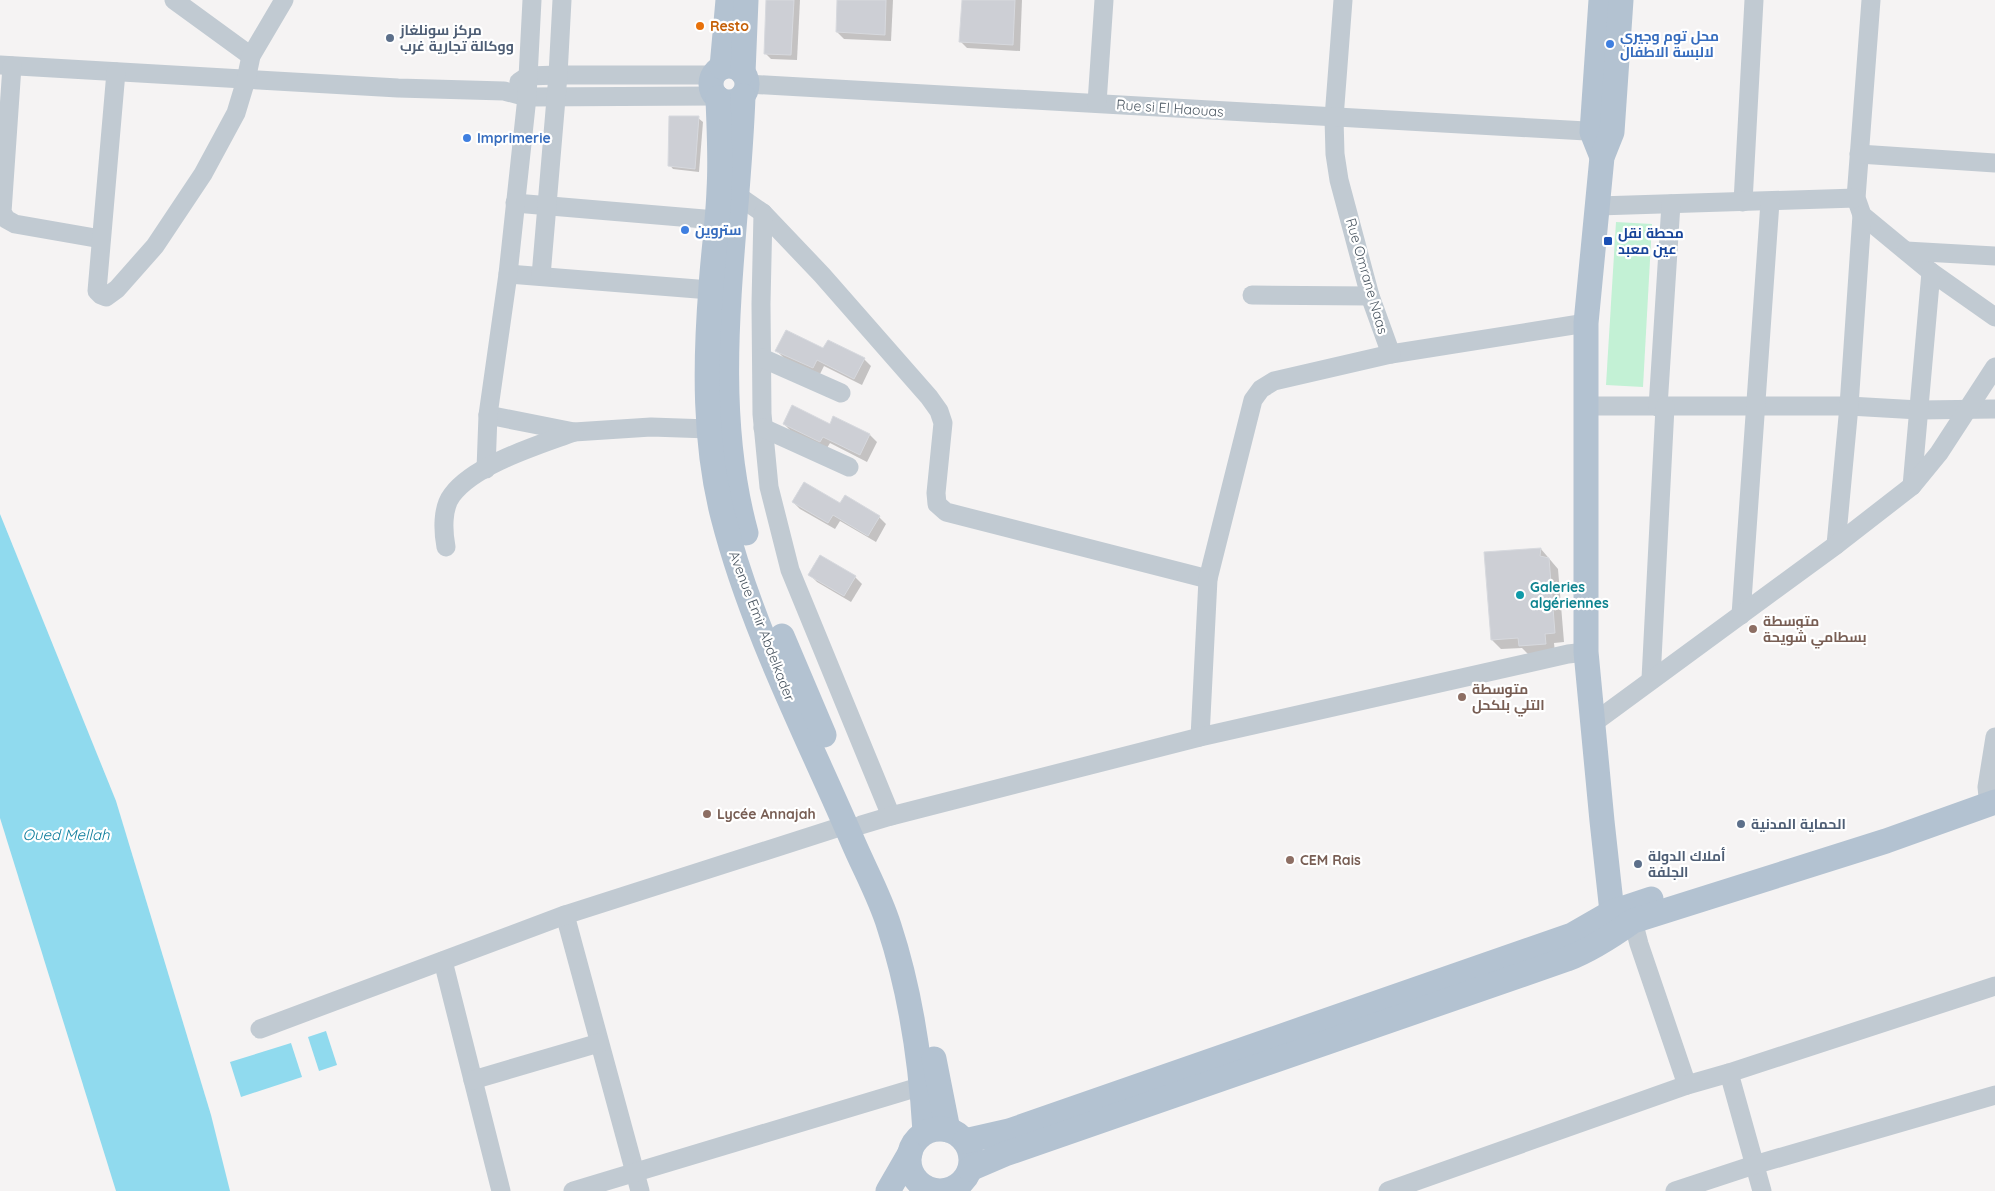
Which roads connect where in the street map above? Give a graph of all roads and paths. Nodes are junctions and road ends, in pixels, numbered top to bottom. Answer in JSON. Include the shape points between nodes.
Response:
{"nodes":[{"id":1,"x":174,"y":0,"type":"edge"},
{"id":2,"x":284,"y":0,"type":"edge"},
{"id":3,"x":532,"y":0,"type":"edge"},
{"id":4,"x":562,"y":0,"type":"edge"},
{"id":5,"x":728,"y":0,"type":"edge"},
{"id":6,"x":746,"y":0,"type":"edge"},
{"id":7,"x":1104,"y":0,"type":"edge"},
{"id":8,"x":1343,"y":0,"type":"edge"},
{"id":9,"x":1601,"y":0,"type":"edge"},
{"id":10,"x":1621,"y":0,"type":"edge"},
{"id":11,"x":1754,"y":0,"type":"edge"},
{"id":12,"x":1871,"y":0,"type":"edge"},
{"id":13,"x":251,"y":56,"type":"junction"},
{"id":14,"x":6,"y":65,"type":"edge"},
{"id":15,"x":116,"y":72,"type":"junction"},
{"id":16,"x":558,"y":75,"type":"junction"},
{"id":17,"x":528,"y":76,"type":"junction"},
{"id":18,"x":246,"y":80,"type":"junction"},
{"id":19,"x":729,"y":84,"type":"junction"},
{"id":20,"x":504,"y":91,"type":"junction"},
{"id":21,"x":556,"y":96,"type":"junction"},
{"id":22,"x":527,"y":97,"type":"junction"},
{"id":23,"x":1097,"y":103,"type":"junction"},
{"id":24,"x":1334,"y":118,"type":"junction"},
{"id":25,"x":1602,"y":132,"type":"junction"},
{"id":26,"x":1859,"y":154,"type":"junction"},
{"id":27,"x":1995,"y":163,"type":"edge"},
{"id":28,"x":728,"y":194,"type":"junction"},
{"id":29,"x":1743,"y":202,"type":"junction"},
{"id":30,"x":1770,"y":202,"type":"junction"},
{"id":31,"x":515,"y":203,"type":"junction"},
{"id":32,"x":1671,"y":204,"type":"junction"},
{"id":33,"x":547,"y":205,"type":"junction"},
{"id":34,"x":1598,"y":206,"type":"junction"},
{"id":35,"x":1859,"y":206,"type":"junction"},
{"id":36,"x":763,"y":213,"type":"junction"},
{"id":37,"x":716,"y":220,"type":"junction"},
{"id":38,"x":101,"y":240,"type":"junction"},
{"id":39,"x":1906,"y":251,"type":"junction"},
{"id":40,"x":1995,"y":256,"type":"edge"},
{"id":41,"x":1931,"y":272,"type":"junction"},
{"id":42,"x":508,"y":274,"type":"junction"},
{"id":43,"x":541,"y":276,"type":"junction"},
{"id":44,"x":710,"y":290,"type":"junction"},
{"id":45,"x":1252,"y":295,"type":"dead end"},
{"id":46,"x":1370,"y":296,"type":"junction"},
{"id":47,"x":1995,"y":317,"type":"edge"},
{"id":48,"x":1586,"y":323,"type":"junction"},
{"id":49,"x":1391,"y":354,"type":"junction"},
{"id":50,"x":762,"y":358,"type":"junction"},
{"id":51,"x":1995,"y":367,"type":"edge"},
{"id":52,"x":841,"y":393,"type":"dead end"},
{"id":53,"x":1587,"y":406,"type":"junction"},
{"id":54,"x":1849,"y":406,"type":"junction"},
{"id":55,"x":1662,"y":407,"type":"junction"},
{"id":56,"x":1756,"y":407,"type":"junction"},
{"id":57,"x":1969,"y":409,"type":"junction"},
{"id":58,"x":1919,"y":410,"type":"junction"},
{"id":59,"x":1995,"y":410,"type":"edge"},
{"id":60,"x":488,"y":415,"type":"junction"},
{"id":61,"x":763,"y":428,"type":"junction"},
{"id":62,"x":709,"y":429,"type":"junction"},
{"id":63,"x":574,"y":432,"type":"junction"},
{"id":64,"x":849,"y":467,"type":"dead end"},
{"id":65,"x":486,"y":469,"type":"junction"},
{"id":66,"x":1912,"y":486,"type":"junction"},
{"id":67,"x":1836,"y":545,"type":"junction"},
{"id":68,"x":446,"y":546,"type":"dead end"},
{"id":69,"x":1208,"y":579,"type":"junction"},
{"id":70,"x":1741,"y":615,"type":"junction"},
{"id":71,"x":1586,"y":652,"type":"junction"},
{"id":72,"x":1651,"y":679,"type":"junction"},
{"id":73,"x":1592,"y":724,"type":"junction"},
{"id":74,"x":1200,"y":737,"type":"junction"},
{"id":75,"x":1995,"y":737,"type":"edge"},
{"id":76,"x":1991,"y":796,"type":"edge"},
{"id":77,"x":891,"y":816,"type":"junction"},
{"id":78,"x":853,"y":825,"type":"junction"},
{"id":79,"x":565,"y":915,"type":"junction"},
{"id":80,"x":1620,"y":922,"type":"junction"},
{"id":81,"x":443,"y":961,"type":"junction"},
{"id":82,"x":1995,"y":986,"type":"edge"},
{"id":83,"x":260,"y":1029,"type":"dead end"},
{"id":84,"x":600,"y":1043,"type":"junction"},
{"id":85,"x":1729,"y":1073,"type":"junction"},
{"id":86,"x":473,"y":1080,"type":"junction"},
{"id":87,"x":1687,"y":1085,"type":"junction"},
{"id":88,"x":922,"y":1086,"type":"junction"},
{"id":89,"x":1995,"y":1095,"type":"edge"},
{"id":90,"x":946,"y":1134,"type":"junction"},
{"id":91,"x":910,"y":1153,"type":"junction"},
{"id":92,"x":1754,"y":1165,"type":"junction"},
{"id":93,"x":970,"y":1169,"type":"junction"},
{"id":94,"x":635,"y":1173,"type":"junction"},
{"id":95,"x":934,"y":1190,"type":"edge"},
{"id":96,"x":501,"y":1191,"type":"edge"},
{"id":97,"x":573,"y":1191,"type":"edge"},
{"id":98,"x":640,"y":1191,"type":"edge"},
{"id":99,"x":888,"y":1191,"type":"edge"},
{"id":100,"x":1388,"y":1191,"type":"edge"},
{"id":101,"x":1675,"y":1191,"type":"edge"},
{"id":102,"x":1762,"y":1191,"type":"edge"}],
"edges":[{"from":1,"to":13,"type":"street"},
{"from":2,"to":13,"type":"street"},
{"from":3,"to":17,"type":"street"},
{"from":4,"to":16,"type":"street"},
{"from":5,"to":19,"type":"main road","name":"Avenue Emir Abdelkader"},
{"from":6,"to":19,"type":"main road","name":"Avenue Emir Abdelkader"},
{"from":7,"to":23,"type":"street"},
{"from":8,"to":24,"type":"street","name":"Rue Omrane Naas"},
{"from":9,"to":25,"type":"main road"},
{"from":10,"to":25,"type":"main road"},
{"from":11,"to":29,"type":"street"},
{"from":12,"to":26,"type":"street"},
{"from":13,"to":18,"type":"street"},
{"from":14,"to":15,"type":"street"},
{"from":14,"to":38,"type":"street","via":[[2,212],[15,224]]},
{"from":15,"to":18,"type":"street"},
{"from":15,"to":38,"type":"street"},
{"from":16,"to":17,"type":"street"},
{"from":16,"to":19,"type":"street"},
{"from":16,"to":21,"type":"street"},
{"from":17,"to":20,"type":"street"},
{"from":17,"to":22,"type":"street"},
{"from":18,"to":20,"type":"street"},
{"from":18,"to":38,"type":"street","via":[[236,113],[204,174],[155,246],[117,289],[106,296],[97,291]]},
{"from":19,"to":21,"type":"street"},
{"from":19,"to":23,"type":"street","name":"Rue si El Haouas"},
{"from":19,"to":28,"type":"main road","name":"Avenue Emir Abdelkader"},
{"from":20,"to":22,"type":"street"},
{"from":21,"to":22,"type":"street"},
{"from":21,"to":33,"type":"street"},
{"from":22,"to":31,"type":"street"},
{"from":23,"to":24,"type":"street","name":"Rue si El Haouas"},
{"from":24,"to":25,"type":"street","name":"Rue si El Haouas"},
{"from":24,"to":46,"type":"street","name":"Rue Omrane Naas","via":[[1334,154],[1339,180]]},
{"from":25,"to":34,"type":"main road"},
{"from":26,"to":27,"type":"street"},
{"from":26,"to":35,"type":"street"},
{"from":28,"to":36,"type":"street"},
{"from":28,"to":37,"type":"main road","name":"Avenue Emir Abdelkader"},
{"from":28,"to":78,"type":"main road","name":"Avenue Emir Abdelkader","via":[[727,428],[739,508],[752,558]]},
{"from":29,"to":30,"type":"street"},
{"from":29,"to":32,"type":"street"},
{"from":30,"to":35,"type":"street"},
{"from":30,"to":56,"type":"street"},
{"from":31,"to":33,"type":"street"},
{"from":31,"to":42,"type":"street"},
{"from":32,"to":34,"type":"street"},
{"from":32,"to":55,"type":"street"},
{"from":33,"to":37,"type":"street"},
{"from":33,"to":43,"type":"street"},
{"from":34,"to":48,"type":"main road"},
{"from":35,"to":39,"type":"street"},
{"from":35,"to":54,"type":"street"},
{"from":36,"to":50,"type":"street"},
{"from":36,"to":69,"type":"street","via":[[822,275],[940,411],[943,424],[936,493],[937,504],[946,512]]},
{"from":37,"to":44,"type":"main road","name":"Avenue Emir Abdelkader"},
{"from":39,"to":40,"type":"street"},
{"from":39,"to":41,"type":"street"},
{"from":41,"to":47,"type":"street"},
{"from":41,"to":58,"type":"street"},
{"from":42,"to":43,"type":"street"},
{"from":42,"to":60,"type":"street"},
{"from":43,"to":44,"type":"street"},
{"from":44,"to":62,"type":"main road","name":"Avenue Emir Abdelkader"},
{"from":45,"to":46,"type":"street"},
{"from":46,"to":49,"type":"street","name":"Rue Omrane Naas"},
{"from":48,"to":49,"type":"street"},
{"from":48,"to":53,"type":"main road"},
{"from":49,"to":69,"type":"street","via":[[1274,381],[1261,389],[1253,400]]},
{"from":50,"to":52,"type":"street"},
{"from":50,"to":61,"type":"street"},
{"from":51,"to":57,"type":"street"},
{"from":53,"to":55,"type":"street"},
{"from":53,"to":71,"type":"main road"},
{"from":54,"to":56,"type":"street"},
{"from":54,"to":58,"type":"street"},
{"from":54,"to":67,"type":"street"},
{"from":55,"to":56,"type":"street"},
{"from":55,"to":72,"type":"street"},
{"from":56,"to":70,"type":"street"},
{"from":57,"to":58,"type":"street"},
{"from":57,"to":59,"type":"street"},
{"from":57,"to":66,"type":"street"},
{"from":58,"to":66,"type":"street"},
{"from":60,"to":63,"type":"street"},
{"from":60,"to":65,"type":"street"},
{"from":61,"to":64,"type":"street"},
{"from":61,"to":77,"type":"street","via":[[769,487],[790,570]]},
{"from":62,"to":63,"type":"street","via":[[651,427]]},
{"from":62,"to":78,"type":"main road","name":"Avenue Emir Abdelkader","via":[[723,515],[758,622],[791,702]]},
{"from":63,"to":65,"type":"street"},
{"from":65,"to":68,"type":"street","via":[[474,475],[452,495],[446,508],[443,533]]},
{"from":66,"to":67,"type":"street"},
{"from":67,"to":70,"type":"street"},
{"from":69,"to":74,"type":"street"},
{"from":70,"to":72,"type":"street"},
{"from":71,"to":73,"type":"main road"},
{"from":71,"to":74,"type":"street"},
{"from":72,"to":73,"type":"street"},
{"from":73,"to":80,"type":"main road"},
{"from":74,"to":77,"type":"street"},
{"from":75,"to":76,"type":"street"},
{"from":76,"to":80,"type":"main road"},
{"from":77,"to":78,"type":"street"},
{"from":78,"to":79,"type":"street"},
{"from":78,"to":88,"type":"main road","name":"Avenue Emir Abdelkader","via":[[889,925],[910,1003]]},
{"from":78,"to":90,"type":"main road","name":"Avenue Emir Abdelkader","via":[[892,902],[921,984]]},
{"from":79,"to":81,"type":"street"},
{"from":79,"to":84,"type":"street"},
{"from":80,"to":87,"type":"street","via":[[1639,944]]},
{"from":80,"to":90,"type":"main road","via":[[1572,935],[1009,1132]]},
{"from":80,"to":93,"type":"main road","via":[[1585,952],[1567,959],[1005,1154]]},
{"from":81,"to":83,"type":"street"},
{"from":81,"to":86,"type":"street"},
{"from":82,"to":85,"type":"street"},
{"from":84,"to":86,"type":"street"},
{"from":84,"to":94,"type":"street"},
{"from":85,"to":87,"type":"street"},
{"from":85,"to":92,"type":"street"},
{"from":86,"to":96,"type":"street"},
{"from":87,"to":100,"type":"street"},
{"from":88,"to":90,"type":"main road","name":"Avenue Emir Abdelkader"},
{"from":88,"to":94,"type":"street"},
{"from":89,"to":92,"type":"street"},
{"from":90,"to":91,"type":"main road","via":[[913,1145]]},
{"from":90,"to":93,"type":"main road","via":[[970,1150]]},
{"from":91,"to":95,"type":"main road","via":[[909,1162],[916,1180]]},
{"from":91,"to":99,"type":"main road"},
{"from":92,"to":101,"type":"street"},
{"from":92,"to":102,"type":"street"},
{"from":93,"to":95,"type":"main road","via":[[959,1184]]},
{"from":94,"to":97,"type":"street"},
{"from":94,"to":98,"type":"street"}]}
